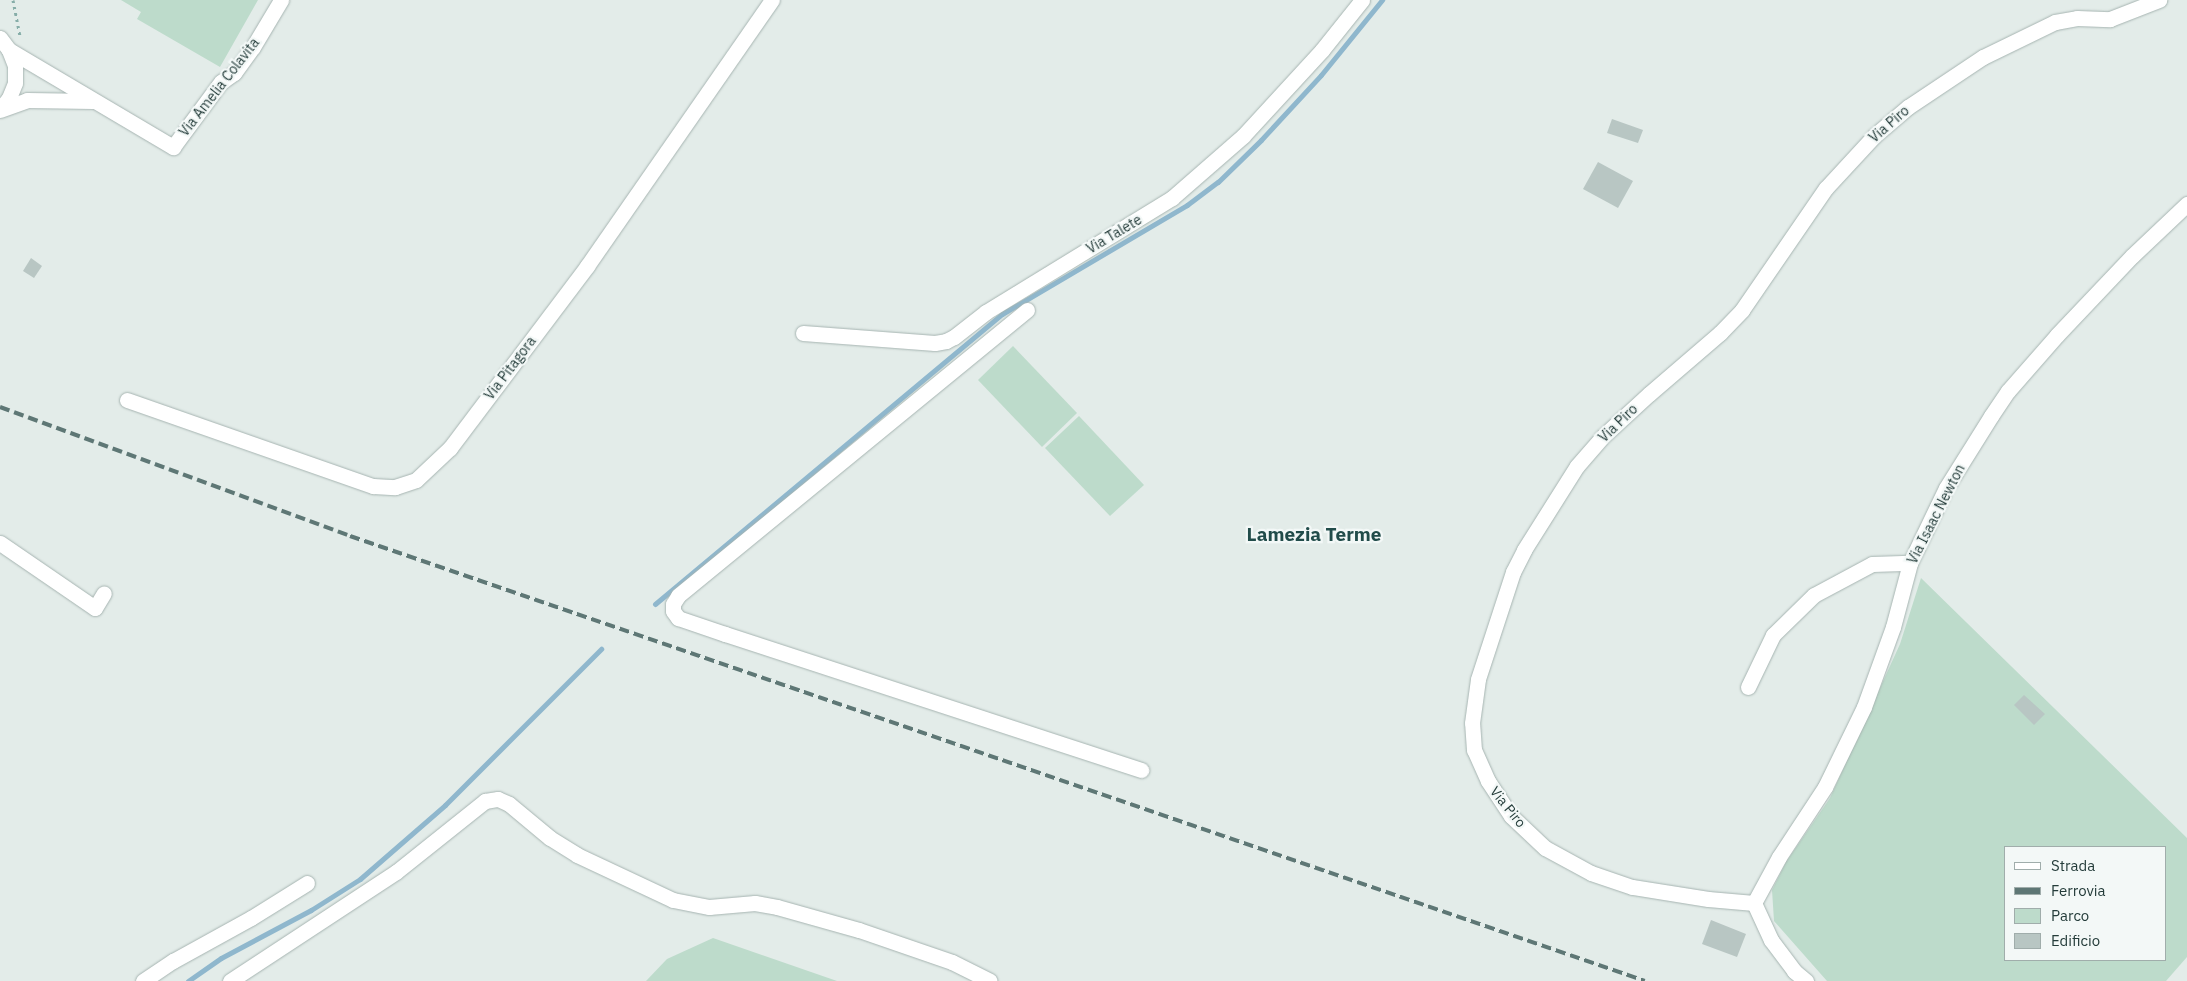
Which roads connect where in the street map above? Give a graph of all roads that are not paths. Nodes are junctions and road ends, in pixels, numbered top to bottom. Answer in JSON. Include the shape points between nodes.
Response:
{"nodes":[{"id":1,"x":281,"y":0,"type":"edge"},
{"id":2,"x":772,"y":0,"type":"edge"},
{"id":3,"x":1362,"y":0,"type":"edge"},
{"id":4,"x":2159,"y":0,"type":"edge"},
{"id":5,"x":5,"y":44,"type":"edge"},
{"id":6,"x":94,"y":101,"type":"junction"},
{"id":7,"x":0,"y":110,"type":"edge"},
{"id":8,"x":2187,"y":204,"type":"edge"},
{"id":9,"x":1027,"y":310,"type":"dead end"},
{"id":10,"x":803,"y":332,"type":"dead end"},
{"id":11,"x":946,"y":341,"type":"junction"},
{"id":12,"x":963,"y":362,"type":"junction"},
{"id":13,"x":128,"y":400,"type":"dead end"},
{"id":14,"x":0,"y":543,"type":"edge"},
{"id":15,"x":1910,"y":563,"type":"junction"},
{"id":16,"x":104,"y":593,"type":"dead end"},
{"id":17,"x":1748,"y":687,"type":"dead end"},
{"id":18,"x":1141,"y":770,"type":"dead end"},
{"id":19,"x":307,"y":883,"type":"dead end"},
{"id":20,"x":1754,"y":903,"type":"junction"},
{"id":21,"x":144,"y":981,"type":"edge"},
{"id":22,"x":230,"y":981,"type":"edge"},
{"id":23,"x":990,"y":981,"type":"edge"},
{"id":24,"x":1806,"y":981,"type":"edge"}],
"edges":[{"from":1,"to":6,"type":"street","name":"Via Amelia Colavita","via":[[249,53],[234,73],[221,82],[173,147]]},
{"from":2,"to":13,"type":"street","name":"Via Pitagora","via":[[587,266],[450,448],[416,480],[395,487],[373,486]]},
{"from":3,"to":11,"type":"street","name":"Via Talete","via":[[1322,50],[1243,136],[1172,198],[986,312]]},
{"from":4,"to":20,"type":"street","name":"Via Piro","via":[[2110,19],[2077,18],[2056,22],[1983,57],[1908,107],[1874,136],[1826,188],[1742,310],[1615,426],[1577,466],[1513,572],[1478,679],[1472,723],[1474,750],[1488,781],[1511,816],[1545,848],[1591,874],[1632,887]]},
{"from":5,"to":6,"type":"street"},
{"from":5,"to":7,"type":"street","via":[[15,66],[15,83]]},
{"from":6,"to":7,"type":"street","via":[[27,100]]},
{"from":8,"to":15,"type":"street","name":"Via Isaac Newton","via":[[2132,256],[2008,391],[1946,488]]},
{"from":9,"to":12,"type":"street"},
{"from":10,"to":11,"type":"street","via":[[935,343]]},
{"from":11,"to":12,"type":"street"},
{"from":12,"to":18,"type":"street","via":[[678,596],[672,611],[678,618],[725,634]]},
{"from":14,"to":16,"type":"street","via":[[95,608]]},
{"from":15,"to":17,"type":"street","via":[[1872,564],[1814,595],[1773,635]]},
{"from":15,"to":20,"type":"street","name":"Via Isaac Newton","via":[[1893,627],[1864,707],[1825,787]]},
{"from":19,"to":21,"type":"street"},
{"from":20,"to":24,"type":"street","via":[[1770,940]]},
{"from":22,"to":23,"type":"street","via":[[396,872],[485,802],[498,799],[578,855],[673,900],[709,907],[754,903],[777,907],[952,962]]}]}
